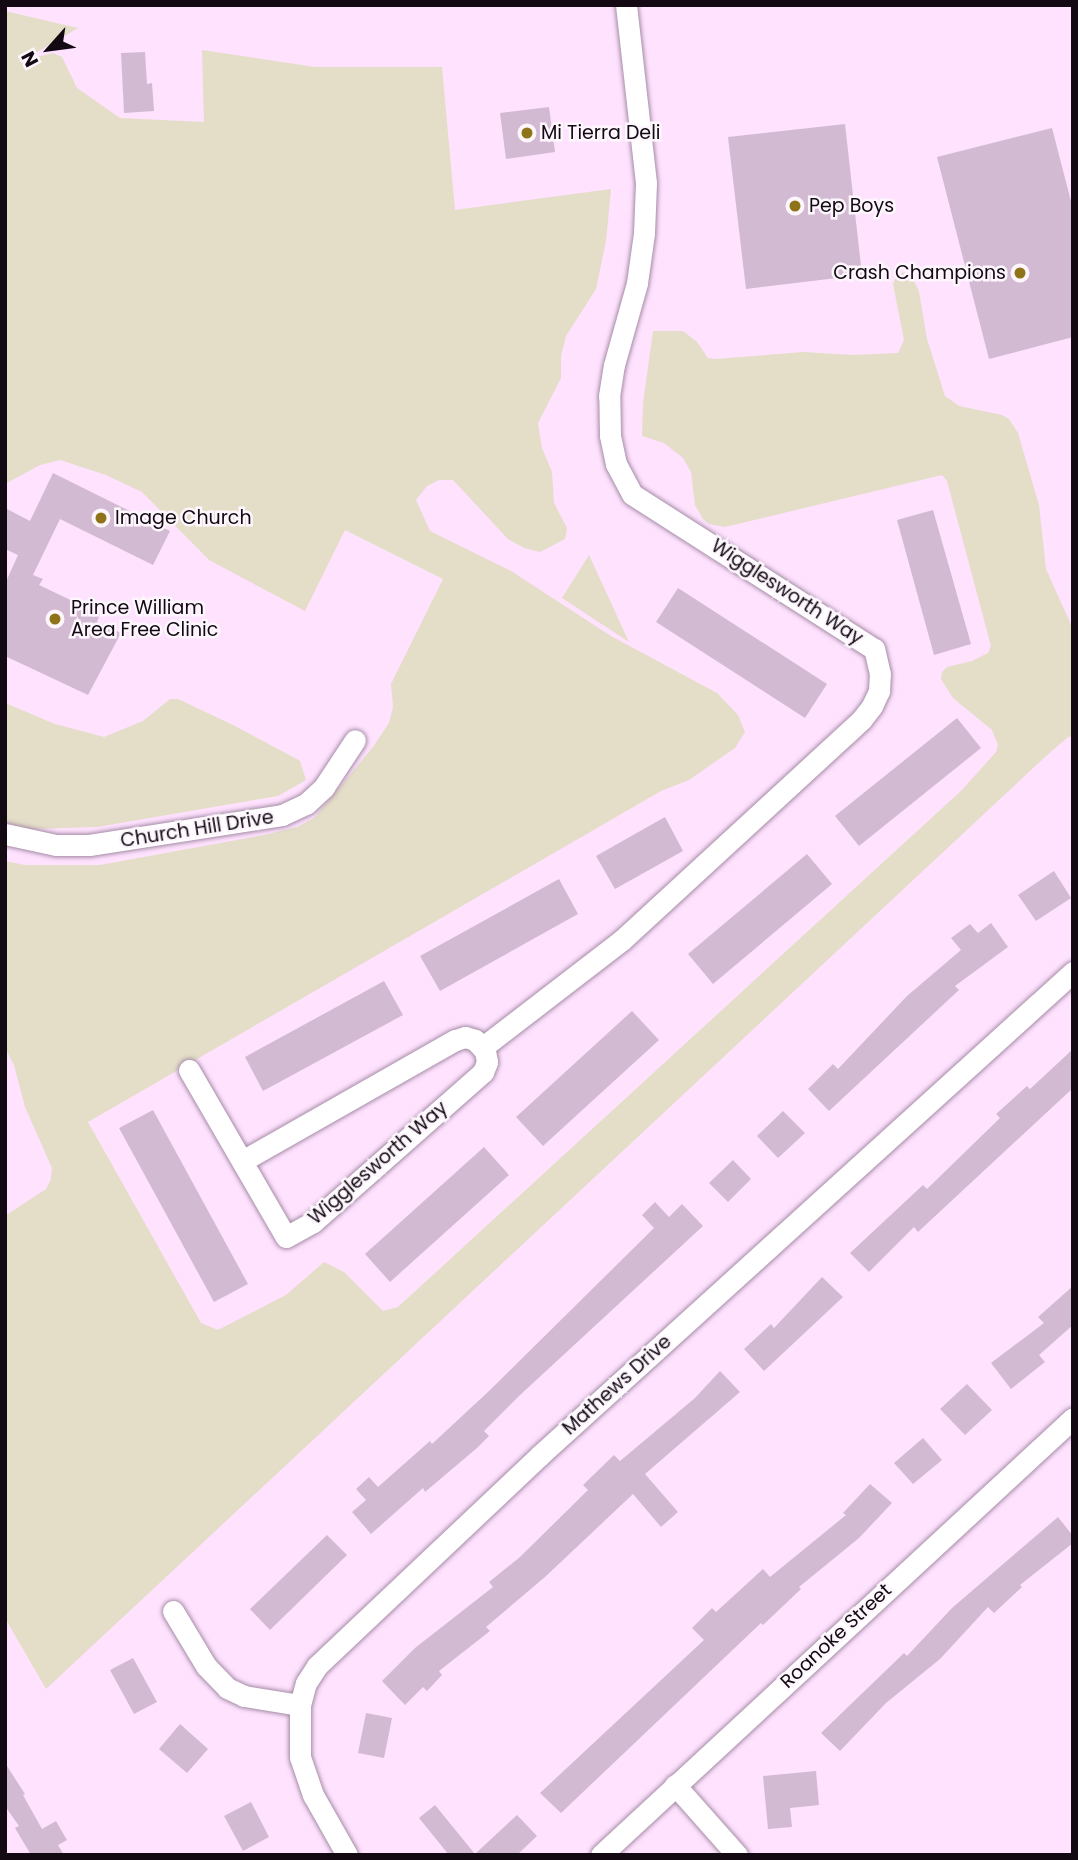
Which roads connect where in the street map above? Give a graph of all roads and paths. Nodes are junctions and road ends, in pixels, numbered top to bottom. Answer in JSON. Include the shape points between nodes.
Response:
{"nodes":[{"id":1,"x":626,"y":5,"type":"edge"},
{"id":2,"x":355,"y":740,"type":"dead end"},
{"id":3,"x":5,"y":834,"type":"edge"},
{"id":4,"x":1073,"y":972,"type":"edge"},
{"id":5,"x":483,"y":1047,"type":"junction"},
{"id":6,"x":189,"y":1070,"type":"dead end"},
{"id":7,"x":242,"y":1161,"type":"junction"},
{"id":8,"x":1073,"y":1418,"type":"edge"},
{"id":9,"x":173,"y":1611,"type":"dead end"},
{"id":10,"x":300,"y":1705,"type":"junction"},
{"id":11,"x":675,"y":1785,"type":"junction"},
{"id":12,"x":347,"y":1855,"type":"edge"},
{"id":13,"x":601,"y":1855,"type":"edge"},
{"id":14,"x":737,"y":1855,"type":"edge"}],
"edges":[{"from":1,"to":5,"type":"street","name":"Wigglesworth Way","via":[[646,183],[638,283],[614,365],[610,396],[616,464],[632,494],[874,649],[879,691],[862,719],[622,940]]},
{"from":2,"to":3,"type":"street","name":"Church Hill Drive","via":[[324,787],[306,804],[282,816],[89,845],[56,845]]},
{"from":4,"to":10,"type":"street","name":"Mathews Drive","via":[[580,1418],[324,1658],[306,1683]]},
{"from":5,"to":7,"type":"street","via":[[465,1037],[454,1040]]},
{"from":5,"to":7,"type":"street","name":"Wigglesworth Way","via":[[487,1062],[483,1072],[313,1222],[286,1237]]},
{"from":6,"to":7,"type":"street","name":"Wigglesworth Way"},
{"from":8,"to":11,"type":"street","name":"Roanoke Street"},
{"from":9,"to":10,"type":"street","via":[[206,1666],[228,1688],[244,1696]]},
{"from":10,"to":12,"type":"street","name":"Mathews Drive","via":[[298,1746],[303,1771]]},
{"from":11,"to":13,"type":"street","name":"Roanoke Street"},
{"from":11,"to":14,"type":"street"}]}
